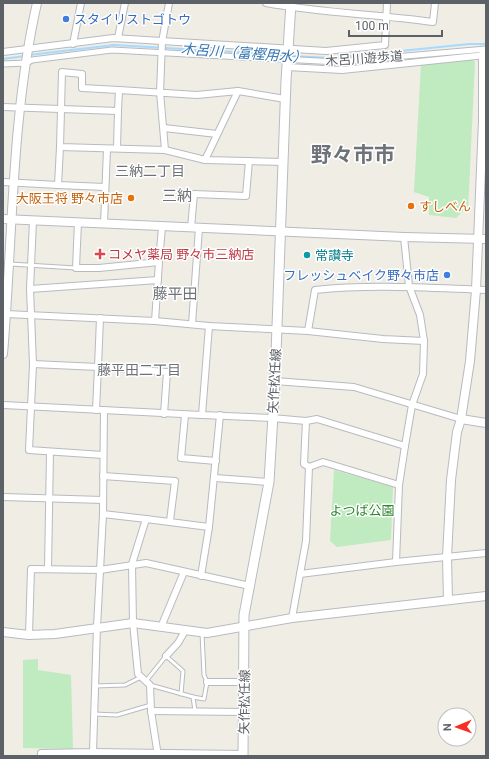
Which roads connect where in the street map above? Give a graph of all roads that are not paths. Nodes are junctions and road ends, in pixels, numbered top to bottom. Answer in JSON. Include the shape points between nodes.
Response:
{"nodes":[{"id":1,"x":37,"y":3,"type":"edge"},
{"id":2,"x":81,"y":3,"type":"edge"},
{"id":3,"x":125,"y":3,"type":"edge"},
{"id":4,"x":169,"y":3,"type":"edge"},
{"id":5,"x":266,"y":3,"type":"edge"},
{"id":6,"x":387,"y":3,"type":"edge"},
{"id":7,"x":435,"y":3,"type":"edge"},
{"id":8,"x":291,"y":5,"type":"edge"},
{"id":9,"x":387,"y":16,"type":"junction"},
{"id":10,"x":118,"y":38,"type":"junction"},
{"id":11,"x":73,"y":44,"type":"junction"},
{"id":12,"x":162,"y":47,"type":"junction"},
{"id":13,"x":3,"y":52,"type":"edge"},
{"id":14,"x":485,"y":53,"type":"edge"},
{"id":15,"x":26,"y":56,"type":"junction"},
{"id":16,"x":287,"y":57,"type":"junction"},
{"id":17,"x":3,"y":64,"type":"edge"},
{"id":18,"x":119,"y":90,"type":"junction"},
{"id":19,"x":238,"y":91,"type":"junction"},
{"id":20,"x":160,"y":92,"type":"junction"},
{"id":21,"x":286,"y":99,"type":"junction"},
{"id":22,"x":3,"y":107,"type":"edge"},
{"id":23,"x":21,"y":108,"type":"junction"},
{"id":24,"x":61,"y":108,"type":"junction"},
{"id":25,"x":118,"y":111,"type":"junction"},
{"id":26,"x":484,"y":124,"type":"edge"},
{"id":27,"x":164,"y":128,"type":"junction"},
{"id":28,"x":217,"y":134,"type":"junction"},
{"id":29,"x":60,"y":147,"type":"junction"},
{"id":30,"x":117,"y":148,"type":"junction"},
{"id":31,"x":107,"y":149,"type":"junction"},
{"id":32,"x":165,"y":150,"type":"junction"},
{"id":33,"x":204,"y":160,"type":"junction"},
{"id":34,"x":249,"y":161,"type":"junction"},
{"id":35,"x":282,"y":162,"type":"junction"},
{"id":36,"x":3,"y":182,"type":"edge"},
{"id":37,"x":12,"y":182,"type":"junction"},
{"id":38,"x":58,"y":185,"type":"junction"},
{"id":39,"x":106,"y":187,"type":"junction"},
{"id":40,"x":7,"y":220,"type":"edge"},
{"id":41,"x":33,"y":220,"type":"junction"},
{"id":42,"x":78,"y":222,"type":"junction"},
{"id":43,"x":104,"y":224,"type":"junction"},
{"id":44,"x":162,"y":227,"type":"junction"},
{"id":45,"x":195,"y":228,"type":"junction"},
{"id":46,"x":280,"y":231,"type":"junction"},
{"id":47,"x":404,"y":237,"type":"junction"},
{"id":48,"x":477,"y":238,"type":"junction"},
{"id":49,"x":486,"y":239,"type":"edge"},
{"id":50,"x":159,"y":262,"type":"junction"},
{"id":51,"x":9,"y":264,"type":"junction"},
{"id":52,"x":31,"y":266,"type":"junction"},
{"id":53,"x":76,"y":268,"type":"junction"},
{"id":54,"x":158,"y":280,"type":"junction"},
{"id":55,"x":409,"y":286,"type":"junction"},
{"id":56,"x":30,"y":289,"type":"junction"},
{"id":57,"x":476,"y":290,"type":"junction"},
{"id":58,"x":486,"y":290,"type":"edge"},
{"id":59,"x":6,"y":314,"type":"junction"},
{"id":60,"x":30,"y":316,"type":"junction"},
{"id":61,"x":100,"y":318,"type":"junction"},
{"id":62,"x":155,"y":321,"type":"junction"},
{"id":63,"x":192,"y":324,"type":"junction"},
{"id":64,"x":209,"y":326,"type":"junction"},
{"id":65,"x":276,"y":329,"type":"junction"},
{"id":66,"x":308,"y":330,"type":"junction"},
{"id":67,"x":424,"y":341,"type":"junction"},
{"id":68,"x":3,"y":354,"type":"edge"},
{"id":69,"x":33,"y":364,"type":"junction"},
{"id":70,"x":98,"y":367,"type":"junction"},
{"id":71,"x":275,"y":381,"type":"junction"},
{"id":72,"x":3,"y":405,"type":"edge"},
{"id":73,"x":412,"y":405,"type":"junction"},
{"id":74,"x":30,"y":406,"type":"junction"},
{"id":75,"x":96,"y":410,"type":"junction"},
{"id":76,"x":104,"y":410,"type":"junction"},
{"id":77,"x":164,"y":414,"type":"junction"},
{"id":78,"x":185,"y":415,"type":"junction"},
{"id":79,"x":202,"y":415,"type":"junction"},
{"id":80,"x":220,"y":415,"type":"junction"},
{"id":81,"x":272,"y":418,"type":"junction"},
{"id":82,"x":461,"y":419,"type":"junction"},
{"id":83,"x":306,"y":421,"type":"junction"},
{"id":84,"x":486,"y":424,"type":"edge"},
{"id":85,"x":405,"y":446,"type":"junction"},
{"id":86,"x":50,"y":452,"type":"junction"},
{"id":87,"x":103,"y":455,"type":"junction"},
{"id":88,"x":216,"y":461,"type":"junction"},
{"id":89,"x":309,"y":467,"type":"junction"},
{"id":90,"x":103,"y":476,"type":"junction"},
{"id":91,"x":215,"y":478,"type":"junction"},
{"id":92,"x":269,"y":482,"type":"junction"},
{"id":93,"x":399,"y":485,"type":"junction"},
{"id":94,"x":3,"y":498,"type":"edge"},
{"id":95,"x":49,"y":499,"type":"junction"},
{"id":96,"x":103,"y":500,"type":"junction"},
{"id":97,"x":103,"y":514,"type":"junction"},
{"id":98,"x":146,"y":519,"type":"junction"},
{"id":99,"x":170,"y":521,"type":"junction"},
{"id":100,"x":209,"y":527,"type":"junction"},
{"id":101,"x":486,"y":553,"type":"edge"},
{"id":102,"x":447,"y":557,"type":"junction"},
{"id":103,"x":396,"y":562,"type":"junction"},
{"id":104,"x":132,"y":564,"type":"junction"},
{"id":105,"x":48,"y":569,"type":"junction"},
{"id":106,"x":100,"y":570,"type":"junction"},
{"id":107,"x":184,"y":572,"type":"junction"},
{"id":108,"x":300,"y":574,"type":"junction"},
{"id":109,"x":201,"y":576,"type":"junction"},
{"id":110,"x":250,"y":586,"type":"junction"},
{"id":111,"x":486,"y":596,"type":"edge"},
{"id":112,"x":448,"y":600,"type":"junction"},
{"id":113,"x":292,"y":618,"type":"junction"},
{"id":114,"x":134,"y":623,"type":"junction"},
{"id":115,"x":245,"y":626,"type":"junction"},
{"id":116,"x":97,"y":627,"type":"junction"},
{"id":117,"x":161,"y":628,"type":"junction"},
{"id":118,"x":185,"y":631,"type":"junction"},
{"id":119,"x":3,"y":632,"type":"edge"},
{"id":120,"x":202,"y":632,"type":"junction"},
{"id":121,"x":29,"y":635,"type":"junction"},
{"id":122,"x":166,"y":656,"type":"junction"},
{"id":123,"x":146,"y":681,"type":"junction"},
{"id":124,"x":208,"y":682,"type":"junction"},
{"id":125,"x":244,"y":682,"type":"junction"},
{"id":126,"x":95,"y":686,"type":"junction"},
{"id":127,"x":181,"y":694,"type":"junction"},
{"id":128,"x":193,"y":697,"type":"junction"},
{"id":129,"x":151,"y":708,"type":"junction"},
{"id":130,"x":195,"y":711,"type":"junction"},
{"id":131,"x":244,"y":712,"type":"junction"},
{"id":132,"x":94,"y":714,"type":"junction"},
{"id":133,"x":93,"y":752,"type":"junction"},
{"id":134,"x":81,"y":754,"type":"edge"},
{"id":135,"x":157,"y":755,"type":"edge"},
{"id":136,"x":243,"y":755,"type":"edge"},
{"id":137,"x":41,"y":756,"type":"edge"}],
"edges":[{"from":1,"to":15,"type":"street"},
{"from":2,"to":11,"type":"street"},
{"from":3,"to":10,"type":"street"},
{"from":4,"to":12,"type":"street"},
{"from":5,"to":8,"type":"street"},
{"from":6,"to":9,"type":"street"},
{"from":7,"to":9,"type":"street","via":[[433,22]]},
{"from":8,"to":9,"type":"street"},
{"from":8,"to":16,"type":"main road","name":"矢作松任線"},
{"from":9,"to":16,"type":"street","via":[[384,45]]},
{"from":10,"to":11,"type":"street"},
{"from":10,"to":12,"type":"street"},
{"from":11,"to":15,"type":"street"},
{"from":12,"to":15,"type":"street","via":[[32,60]]},
{"from":12,"to":16,"type":"street"},
{"from":12,"to":16,"type":"street"},
{"from":12,"to":20,"type":"street"},
{"from":13,"to":15,"type":"street"},
{"from":14,"to":16,"type":"street","via":[[342,70]]},
{"from":14,"to":26,"type":"street"},
{"from":15,"to":17,"type":"street"},
{"from":15,"to":23,"type":"street"},
{"from":16,"to":21,"type":"main road","name":"矢作松任線"},
{"from":18,"to":20,"type":"street"},
{"from":18,"to":24,"type":"street","via":[[82,88],[82,74],[62,72]]},
{"from":18,"to":25,"type":"street"},
{"from":19,"to":20,"type":"street","via":[[197,95]]},
{"from":19,"to":21,"type":"street"},
{"from":19,"to":28,"type":"street"},
{"from":20,"to":27,"type":"street"},
{"from":21,"to":35,"type":"main road","name":"矢作松任線"},
{"from":22,"to":23,"type":"street"},
{"from":23,"to":24,"type":"street"},
{"from":23,"to":37,"type":"street"},
{"from":24,"to":25,"type":"street"},
{"from":24,"to":29,"type":"street"},
{"from":25,"to":30,"type":"street"},
{"from":26,"to":48,"type":"street"},
{"from":27,"to":28,"type":"street"},
{"from":27,"to":32,"type":"street"},
{"from":28,"to":33,"type":"street"},
{"from":29,"to":31,"type":"street"},
{"from":29,"to":38,"type":"street"},
{"from":30,"to":31,"type":"street"},
{"from":30,"to":32,"type":"street"},
{"from":31,"to":39,"type":"street"},
{"from":32,"to":33,"type":"street"},
{"from":33,"to":34,"type":"street"},
{"from":34,"to":35,"type":"street"},
{"from":34,"to":45,"type":"street","via":[[246,196],[194,194]]},
{"from":35,"to":46,"type":"main road","name":"矢作松任線"},
{"from":36,"to":37,"type":"street"},
{"from":37,"to":38,"type":"street"},
{"from":37,"to":40,"type":"street"},
{"from":38,"to":39,"type":"street"},
{"from":39,"to":43,"type":"street"},
{"from":40,"to":41,"type":"street"},
{"from":40,"to":51,"type":"street"},
{"from":41,"to":42,"type":"street"},
{"from":41,"to":52,"type":"street"},
{"from":42,"to":43,"type":"street"},
{"from":42,"to":53,"type":"street"},
{"from":43,"to":44,"type":"street"},
{"from":44,"to":45,"type":"street"},
{"from":44,"to":50,"type":"street"},
{"from":45,"to":46,"type":"street"},
{"from":45,"to":63,"type":"street"},
{"from":46,"to":47,"type":"street"},
{"from":46,"to":65,"type":"main road","name":"矢作松任線"},
{"from":47,"to":48,"type":"street"},
{"from":47,"to":55,"type":"street"},
{"from":48,"to":49,"type":"street"},
{"from":48,"to":57,"type":"street"},
{"from":50,"to":53,"type":"street"},
{"from":50,"to":54,"type":"street"},
{"from":51,"to":52,"type":"lane"},
{"from":51,"to":59,"type":"street"},
{"from":52,"to":53,"type":"lane"},
{"from":52,"to":56,"type":"street"},
{"from":54,"to":56,"type":"street"},
{"from":54,"to":62,"type":"street"},
{"from":55,"to":57,"type":"street"},
{"from":55,"to":66,"type":"street","via":[[352,286],[315,290]]},
{"from":55,"to":67,"type":"street","via":[[420,315]]},
{"from":56,"to":60,"type":"street"},
{"from":57,"to":58,"type":"street"},
{"from":57,"to":82,"type":"street","via":[[470,361]]},
{"from":59,"to":60,"type":"street"},
{"from":59,"to":68,"type":"street"},
{"from":60,"to":61,"type":"street"},
{"from":60,"to":69,"type":"street"},
{"from":61,"to":62,"type":"street"},
{"from":61,"to":70,"type":"street"},
{"from":62,"to":63,"type":"street"},
{"from":63,"to":64,"type":"street"},
{"from":64,"to":65,"type":"street"},
{"from":64,"to":79,"type":"street"},
{"from":65,"to":66,"type":"street"},
{"from":65,"to":71,"type":"main road","name":"矢作松任線"},
{"from":66,"to":67,"type":"street"},
{"from":67,"to":73,"type":"street","via":[[423,374]]},
{"from":69,"to":70,"type":"street"},
{"from":69,"to":74,"type":"street"},
{"from":70,"to":75,"type":"street"},
{"from":70,"to":77,"type":"street","via":[[167,372]]},
{"from":71,"to":73,"type":"street","via":[[354,387]]},
{"from":71,"to":81,"type":"main road","name":"矢作松任線"},
{"from":72,"to":74,"type":"street"},
{"from":73,"to":82,"type":"street"},
{"from":73,"to":85,"type":"street"},
{"from":74,"to":75,"type":"street"},
{"from":74,"to":86,"type":"street","via":[[29,450]]},
{"from":75,"to":76,"type":"street"},
{"from":76,"to":77,"type":"street"},
{"from":76,"to":87,"type":"street"},
{"from":77,"to":78,"type":"street"},
{"from":78,"to":79,"type":"street"},
{"from":78,"to":88,"type":"street","via":[[181,458]]},
{"from":79,"to":80,"type":"street"},
{"from":80,"to":81,"type":"street"},
{"from":80,"to":88,"type":"street"},
{"from":81,"to":83,"type":"street"},
{"from":81,"to":92,"type":"main road","name":"矢作松任線"},
{"from":82,"to":84,"type":"street"},
{"from":82,"to":102,"type":"street","via":[[451,480]]},
{"from":83,"to":85,"type":"street","via":[[317,419]]},
{"from":83,"to":89,"type":"street","via":[[304,464]]},
{"from":85,"to":93,"type":"street"},
{"from":86,"to":87,"type":"street"},
{"from":86,"to":95,"type":"street"},
{"from":87,"to":90,"type":"street"},
{"from":88,"to":91,"type":"street"},
{"from":89,"to":93,"type":"street","via":[[323,462]]},
{"from":89,"to":108,"type":"street","via":[[306,541]]},
{"from":90,"to":96,"type":"street"},
{"from":90,"to":99,"type":"street","via":[[175,481]]},
{"from":91,"to":92,"type":"street"},
{"from":91,"to":100,"type":"street"},
{"from":92,"to":110,"type":"main road","name":"矢作松任線"},
{"from":93,"to":103,"type":"street"},
{"from":94,"to":95,"type":"street"},
{"from":95,"to":96,"type":"street"},
{"from":95,"to":105,"type":"street"},
{"from":96,"to":97,"type":"street"},
{"from":97,"to":98,"type":"street"},
{"from":97,"to":106,"type":"street"},
{"from":98,"to":99,"type":"street"},
{"from":98,"to":104,"type":"street"},
{"from":99,"to":100,"type":"street"},
{"from":100,"to":109,"type":"street"},
{"from":101,"to":102,"type":"street"},
{"from":102,"to":103,"type":"street"},
{"from":102,"to":112,"type":"street"},
{"from":103,"to":108,"type":"street"},
{"from":104,"to":106,"type":"street"},
{"from":104,"to":107,"type":"street","via":[[146,563]]},
{"from":104,"to":114,"type":"street"},
{"from":105,"to":106,"type":"street"},
{"from":105,"to":121,"type":"street","via":[[31,569]]},
{"from":106,"to":116,"type":"street"},
{"from":107,"to":109,"type":"street"},
{"from":107,"to":117,"type":"street"},
{"from":108,"to":113,"type":"street"},
{"from":109,"to":110,"type":"street"},
{"from":110,"to":115,"type":"main road","name":"矢作松任線","via":[[244,615]]},
{"from":111,"to":112,"type":"street"},
{"from":112,"to":113,"type":"street"},
{"from":113,"to":115,"type":"street"},
{"from":114,"to":116,"type":"street"},
{"from":114,"to":117,"type":"street"},
{"from":114,"to":123,"type":"street","via":[[138,674]]},
{"from":115,"to":120,"type":"street"},
{"from":115,"to":125,"type":"main road","name":"矢作松任線"},
{"from":116,"to":121,"type":"street","via":[[55,634]]},
{"from":116,"to":126,"type":"street"},
{"from":117,"to":118,"type":"street"},
{"from":118,"to":120,"type":"street"},
{"from":118,"to":122,"type":"street"},
{"from":119,"to":121,"type":"street"},
{"from":120,"to":124,"type":"lane","via":[[204,675]]},
{"from":122,"to":123,"type":"lane"},
{"from":122,"to":127,"type":"lane","via":[[183,671]]},
{"from":123,"to":126,"type":"lane"},
{"from":123,"to":127,"type":"lane"},
{"from":123,"to":129,"type":"street"},
{"from":124,"to":125,"type":"street"},
{"from":124,"to":128,"type":"lane","via":[[204,699]]},
{"from":125,"to":131,"type":"main road","name":"矢作松任線"},
{"from":126,"to":132,"type":"street"},
{"from":127,"to":128,"type":"lane"},
{"from":128,"to":130,"type":"lane"},
{"from":129,"to":130,"type":"street"},
{"from":129,"to":132,"type":"lane","via":[[117,715]]},
{"from":129,"to":135,"type":"street"},
{"from":130,"to":131,"type":"street"},
{"from":131,"to":136,"type":"main road","name":"矢作松任線"},
{"from":132,"to":133,"type":"street"},
{"from":133,"to":134,"type":"street"},
{"from":133,"to":135,"type":"street"},
{"from":134,"to":137,"type":"street","via":[[41,753]]},
{"from":135,"to":136,"type":"street"}]}
